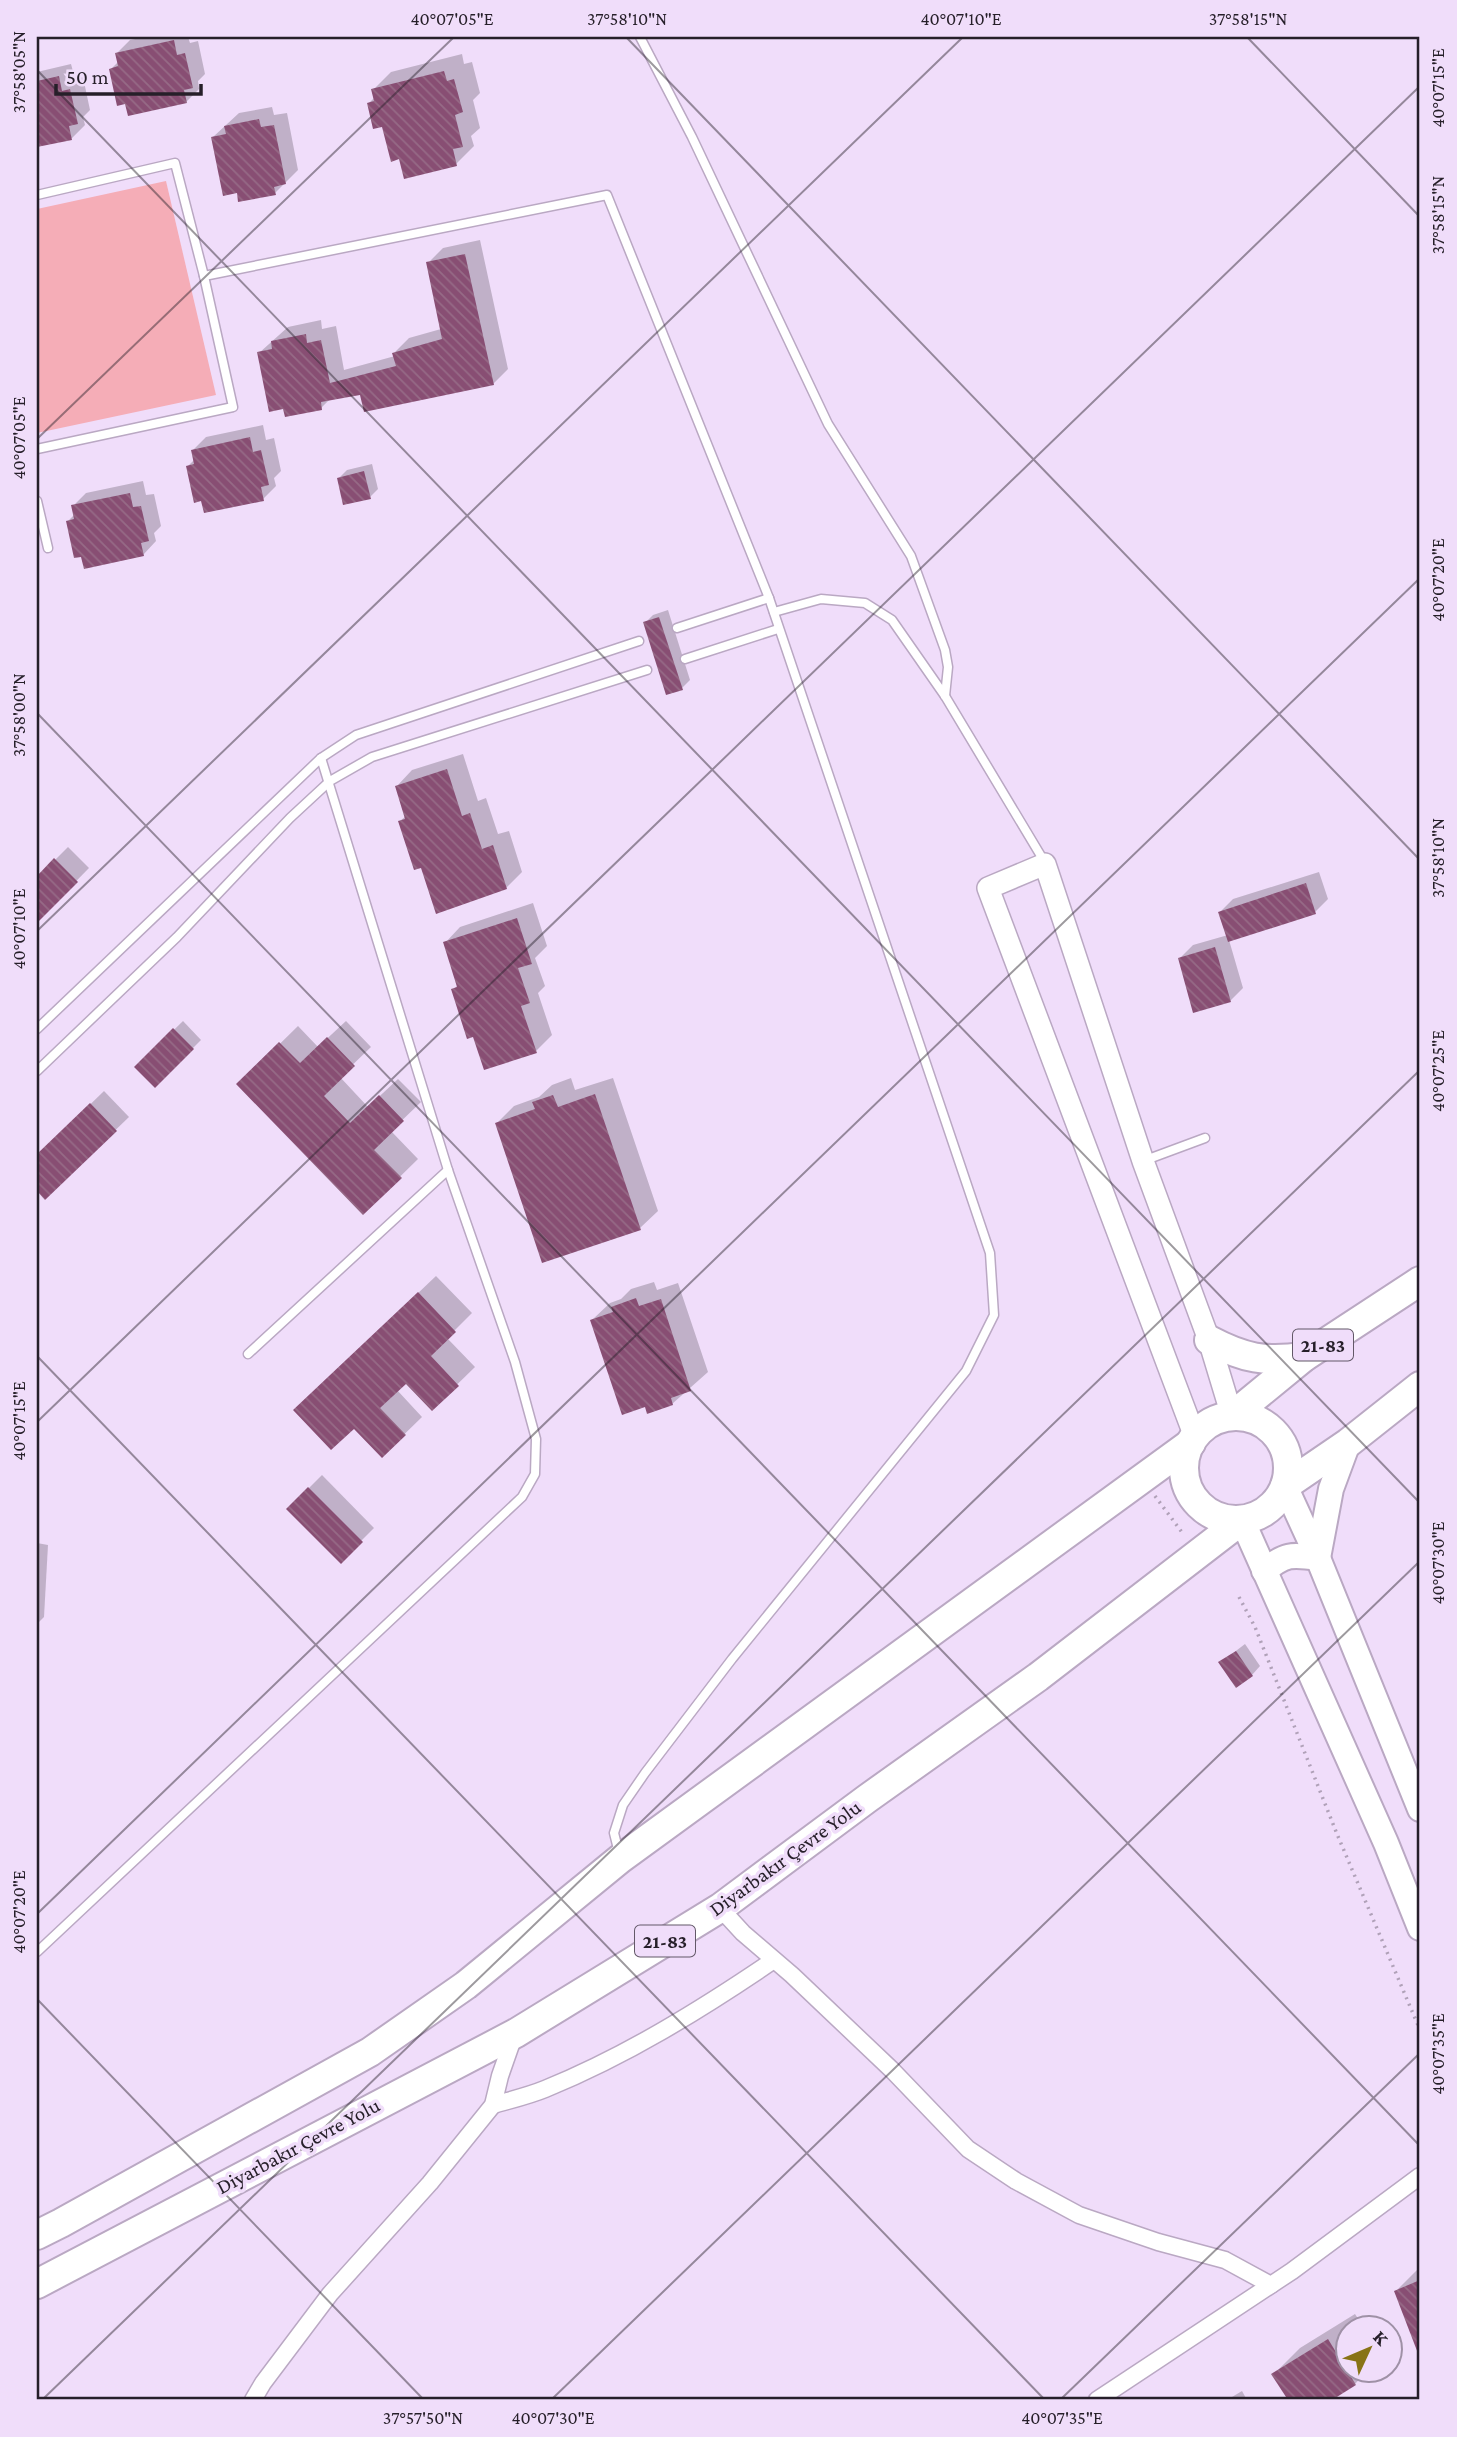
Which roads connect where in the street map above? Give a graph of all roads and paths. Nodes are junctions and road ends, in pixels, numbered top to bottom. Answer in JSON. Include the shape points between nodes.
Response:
{"nodes":[{"id":1,"x":640,"y":37,"type":"edge"},
{"id":2,"x":37,"y":195,"type":"edge"},
{"id":3,"x":204,"y":276,"type":"junction"},
{"id":4,"x":37,"y":449,"type":"edge"},
{"id":5,"x":37,"y":500,"type":"edge"},
{"id":6,"x":48,"y":548,"type":"dead end"},
{"id":7,"x":769,"y":598,"type":"junction"},
{"id":8,"x":774,"y":612,"type":"junction"},
{"id":9,"x":677,"y":628,"type":"dead end"},
{"id":10,"x":778,"y":629,"type":"junction"},
{"id":11,"x":639,"y":641,"type":"dead end"},
{"id":12,"x":685,"y":659,"type":"dead end"},
{"id":13,"x":647,"y":670,"type":"dead end"},
{"id":14,"x":945,"y":696,"type":"junction"},
{"id":15,"x":321,"y":758,"type":"junction"},
{"id":16,"x":330,"y":781,"type":"junction"},
{"id":17,"x":1045,"y":864,"type":"junction"},
{"id":18,"x":37,"y":1029,"type":"edge"},
{"id":19,"x":37,"y":1071,"type":"edge"},
{"id":20,"x":1205,"y":1138,"type":"dead end"},
{"id":21,"x":1143,"y":1161,"type":"junction"},
{"id":22,"x":448,"y":1170,"type":"junction"},
{"id":23,"x":1420,"y":1281,"type":"edge"},
{"id":24,"x":1209,"y":1340,"type":"junction"},
{"id":25,"x":248,"y":1354,"type":"dead end"},
{"id":26,"x":1304,"y":1357,"type":"junction"},
{"id":27,"x":1420,"y":1386,"type":"edge"},
{"id":28,"x":1232,"y":1416,"type":"junction"},
{"id":29,"x":1193,"y":1440,"type":"junction"},
{"id":30,"x":1348,"y":1443,"type":"junction"},
{"id":31,"x":1285,"y":1486,"type":"junction"},
{"id":32,"x":1150,"y":1489,"type":"dead end"},
{"id":33,"x":1242,"y":1520,"type":"junction"},
{"id":34,"x":1190,"y":1542,"type":"dead end"},
{"id":35,"x":1318,"y":1558,"type":"junction"},
{"id":36,"x":1264,"y":1571,"type":"junction"},
{"id":37,"x":1239,"y":1597,"type":"dead end"},
{"id":38,"x":1420,"y":1809,"type":"edge"},
{"id":39,"x":620,"y":1859,"type":"junction"},
{"id":40,"x":720,"y":1908,"type":"junction"},
{"id":41,"x":1420,"y":1928,"type":"edge"},
{"id":42,"x":37,"y":1952,"type":"edge"},
{"id":43,"x":774,"y":1960,"type":"junction"},
{"id":44,"x":1420,"y":2030,"type":"edge"},
{"id":45,"x":516,"y":2033,"type":"junction"},
{"id":46,"x":494,"y":2105,"type":"junction"},
{"id":47,"x":1420,"y":2176,"type":"edge"},
{"id":48,"x":37,"y":2235,"type":"edge"},
{"id":49,"x":37,"y":2284,"type":"edge"},
{"id":50,"x":1271,"y":2285,"type":"junction"},
{"id":51,"x":253,"y":2400,"type":"edge"},
{"id":52,"x":1097,"y":2400,"type":"edge"}],
"edges":[{"from":1,"to":14,"type":"lane","via":[[828,424],[911,556],[945,650]]},
{"from":2,"to":3,"type":"lane","via":[[175,163]]},
{"from":3,"to":4,"type":"lane","via":[[233,407]]},
{"from":3,"to":7,"type":"lane","via":[[607,195]]},
{"from":5,"to":6,"type":"lane"},
{"from":7,"to":8,"type":"lane"},
{"from":7,"to":9,"type":"lane"},
{"from":8,"to":10,"type":"lane"},
{"from":8,"to":14,"type":"lane","via":[[821,599],[865,603],[892,620]]},
{"from":10,"to":12,"type":"lane"},
{"from":10,"to":39,"type":"lane","via":[[990,1253],[994,1315],[966,1371],[732,1659],[623,1805],[614,1833]]},
{"from":11,"to":15,"type":"lane","via":[[356,735]]},
{"from":13,"to":16,"type":"lane","via":[[372,757]]},
{"from":14,"to":17,"type":"lane"},
{"from":15,"to":16,"type":"lane"},
{"from":15,"to":18,"type":"lane"},
{"from":16,"to":19,"type":"lane"},
{"from":16,"to":22,"type":"lane"},
{"from":17,"to":21,"type":"main road"},
{"from":17,"to":29,"type":"main road","via":[[988,888]]},
{"from":20,"to":21,"type":"lane"},
{"from":21,"to":24,"type":"main road"},
{"from":22,"to":25,"type":"lane"},
{"from":22,"to":42,"type":"lane","via":[[515,1362],[537,1440],[535,1474],[522,1497]]},
{"from":23,"to":26,"type":"highway","number":"21-83"},
{"from":24,"to":26,"type":"highway","via":[[1248,1357],[1272,1361]]},
{"from":24,"to":28,"type":"main road"},
{"from":26,"to":28,"type":"highway","number":"21-83"},
{"from":27,"to":30,"type":"highway"},
{"from":28,"to":29,"type":"highway","via":[[1211,1423]]},
{"from":28,"to":31,"type":"highway","via":[[1261,1422],[1273,1431],[1287,1457]]},
{"from":29,"to":33,"type":"highway","via":[[1184,1471],[1193,1497],[1214,1516]]},
{"from":29,"to":39,"type":"highway"},
{"from":30,"to":31,"type":"highway"},
{"from":30,"to":35,"type":"main road","via":[[1331,1489]]},
{"from":31,"to":33,"type":"highway","via":[[1269,1509]]},
{"from":31,"to":35,"type":"main road"},
{"from":32,"to":34,"type":"path"},
{"from":33,"to":36,"type":"main road"},
{"from":33,"to":40,"type":"highway","name":"Diyarbakır Çevre Yolu","number":"21-83","via":[[1038,1677]]},
{"from":35,"to":36,"type":"main road","via":[[1288,1555]]},
{"from":35,"to":38,"type":"main road"},
{"from":36,"to":41,"type":"main road"},
{"from":37,"to":44,"type":"path","via":[[1255,1626]]},
{"from":39,"to":48,"type":"highway","via":[[466,1985],[370,2052]]},
{"from":40,"to":43,"type":"street"},
{"from":40,"to":45,"type":"highway","name":"Diyarbakır Çevre Yolu","number":"21-83"},
{"from":43,"to":46,"type":"street","via":[[712,2003],[608,2060],[544,2090]]},
{"from":43,"to":50,"type":"street","via":[[892,2070],[968,2149],[1016,2182],[1079,2215],[1225,2260]]},
{"from":45,"to":46,"type":"street"},
{"from":45,"to":49,"type":"highway","name":"Diyarbakır Çevre Yolu","number":"21-83"},
{"from":46,"to":51,"type":"street","via":[[330,2294]]},
{"from":47,"to":50,"type":"street"},
{"from":50,"to":52,"type":"street"}]}
